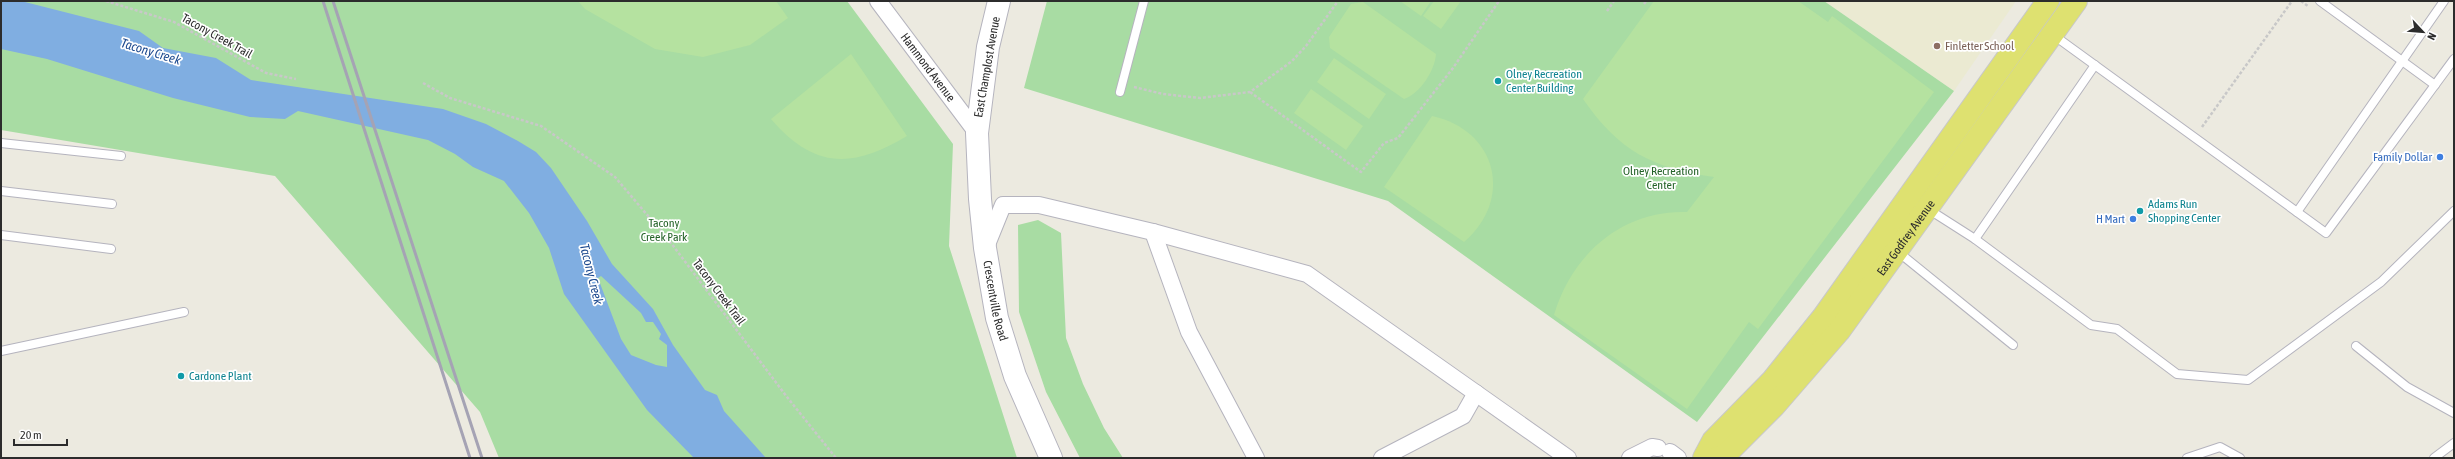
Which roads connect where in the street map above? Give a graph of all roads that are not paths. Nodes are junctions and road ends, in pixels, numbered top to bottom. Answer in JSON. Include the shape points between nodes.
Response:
{"nodes":[{"id":1,"x":999,"y":1,"type":"edge"},
{"id":2,"x":1144,"y":1,"type":"edge"},
{"id":3,"x":2048,"y":1,"type":"edge"},
{"id":4,"x":2076,"y":1,"type":"edge"},
{"id":5,"x":2320,"y":1,"type":"edge"},
{"id":6,"x":2444,"y":1,"type":"edge"},
{"id":7,"x":881,"y":2,"type":"edge"},
{"id":8,"x":2043,"y":27,"type":"junction"},
{"id":9,"x":2454,"y":59,"type":"edge"},
{"id":10,"x":2402,"y":61,"type":"junction"},
{"id":11,"x":2095,"y":65,"type":"junction"},
{"id":12,"x":2435,"y":85,"type":"junction"},
{"id":13,"x":1121,"y":88,"type":"road end"},
{"id":14,"x":977,"y":133,"type":"junction"},
{"id":15,"x":1,"y":143,"type":"edge"},
{"id":16,"x":120,"y":156,"type":"dead end"},
{"id":17,"x":1,"y":191,"type":"edge"},
{"id":18,"x":1908,"y":196,"type":"junction"},
{"id":19,"x":112,"y":204,"type":"dead end"},
{"id":20,"x":1928,"y":210,"type":"junction"},
{"id":21,"x":2454,"y":211,"type":"edge"},
{"id":22,"x":2297,"y":212,"type":"junction"},
{"id":23,"x":1153,"y":232,"type":"junction"},
{"id":24,"x":1,"y":235,"type":"edge"},
{"id":25,"x":1975,"y":239,"type":"junction"},
{"id":26,"x":1888,"y":244,"type":"junction"},
{"id":27,"x":985,"y":248,"type":"junction"},
{"id":28,"x":111,"y":249,"type":"dead end"},
{"id":29,"x":184,"y":312,"type":"dead end"},
{"id":30,"x":2013,"y":345,"type":"dead end"},
{"id":31,"x":2356,"y":346,"type":"dead end"},
{"id":32,"x":1,"y":351,"type":"edge"},
{"id":33,"x":1476,"y":393,"type":"junction"},
{"id":34,"x":2454,"y":413,"type":"edge"},
{"id":35,"x":2454,"y":443,"type":"edge"},
{"id":36,"x":1668,"y":453,"type":"edge"},
{"id":37,"x":1051,"y":458,"type":"edge"},
{"id":38,"x":1256,"y":458,"type":"edge"},
{"id":39,"x":1382,"y":458,"type":"edge"},
{"id":40,"x":1568,"y":458,"type":"edge"},
{"id":41,"x":1630,"y":458,"type":"edge"},
{"id":42,"x":1704,"y":458,"type":"edge"},
{"id":43,"x":1717,"y":458,"type":"edge"},
{"id":44,"x":2188,"y":458,"type":"edge"},
{"id":45,"x":2240,"y":458,"type":"edge"},
{"id":46,"x":2434,"y":458,"type":"edge"}],
"edges":[{"from":1,"to":14,"type":"street","name":"East Champlost Avenue","via":[[987,53]]},
{"from":2,"to":13,"type":"lane"},
{"from":3,"to":8,"type":"main road","name":"East Godfrey Avenue"},
{"from":4,"to":8,"type":"main road","name":"East Godfrey Avenue"},
{"from":5,"to":10,"type":"lane"},
{"from":6,"to":10,"type":"lane"},
{"from":7,"to":14,"type":"street","name":"Hammond Avenue"},
{"from":8,"to":11,"type":"lane"},
{"from":8,"to":18,"type":"main road","name":"East Godfrey Avenue"},
{"from":8,"to":20,"type":"main road","name":"East Godfrey Avenue"},
{"from":9,"to":12,"type":"lane"},
{"from":10,"to":12,"type":"lane"},
{"from":10,"to":22,"type":"lane"},
{"from":11,"to":22,"type":"lane"},
{"from":11,"to":25,"type":"lane"},
{"from":12,"to":22,"type":"lane","via":[[2326,233]]},
{"from":14,"to":27,"type":"street","name":"Crescentville Road"},
{"from":15,"to":16,"type":"lane"},
{"from":17,"to":19,"type":"lane"},
{"from":18,"to":20,"type":"lane"},
{"from":18,"to":26,"type":"main road","name":"East Godfrey Avenue"},
{"from":20,"to":25,"type":"lane"},
{"from":20,"to":26,"type":"main road","name":"East Godfrey Avenue"},
{"from":21,"to":25,"type":"lane","via":[[2381,282],[2248,380],[2177,374],[2116,329],[2091,325]]},
{"from":23,"to":27,"type":"street","via":[[1039,205],[1003,205]]},
{"from":23,"to":33,"type":"street","via":[[1307,274]]},
{"from":23,"to":38,"type":"street","via":[[1189,332]]},
{"from":24,"to":28,"type":"lane"},
{"from":26,"to":30,"type":"lane"},
{"from":26,"to":42,"type":"main road","name":"East Godfrey Avenue","via":[[1793,357],[1713,442]]},
{"from":26,"to":43,"type":"main road","name":"East Godfrey Avenue","via":[[1839,331],[1774,406],[1724,456]]},
{"from":27,"to":37,"type":"street","name":"Crescentville Road","via":[[997,318],[1010,362]]},
{"from":29,"to":32,"type":"lane"},
{"from":31,"to":34,"type":"lane","via":[[2407,387]]},
{"from":33,"to":39,"type":"street","via":[[1463,416]]},
{"from":33,"to":40,"type":"street"},
{"from":35,"to":46,"type":"lane"},
{"from":36,"to":41,"type":"street","via":[[1652,447]]},
{"from":44,"to":45,"type":"lane","via":[[2220,447]]}]}
